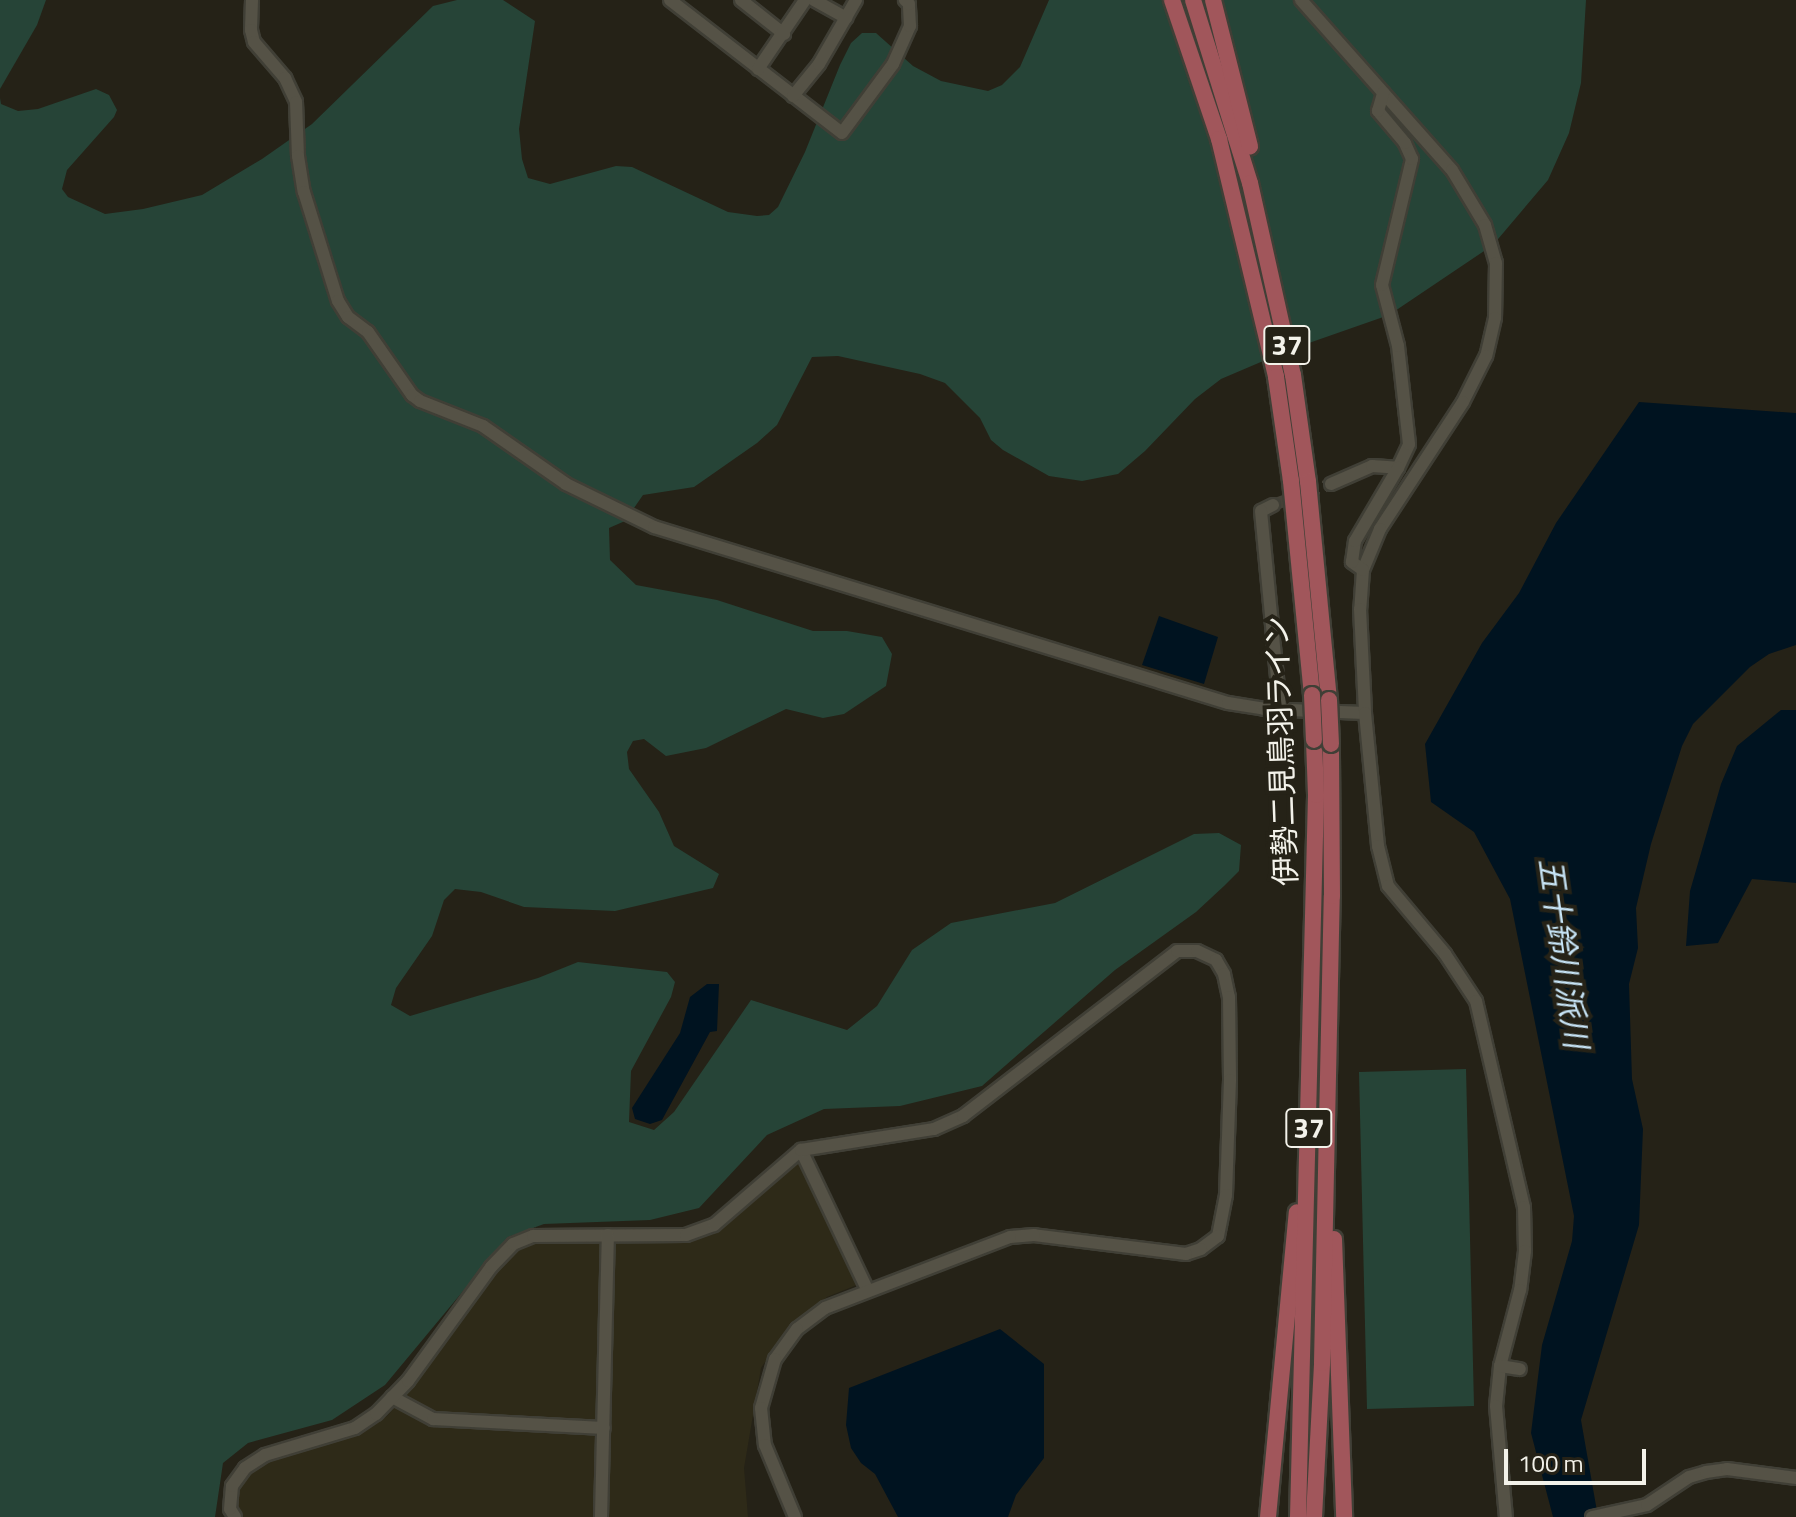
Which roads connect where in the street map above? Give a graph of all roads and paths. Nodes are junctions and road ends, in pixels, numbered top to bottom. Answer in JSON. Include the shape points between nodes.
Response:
{"nodes":[{"id":1,"x":252,"y":0,"type":"edge"},
{"id":2,"x":670,"y":0,"type":"edge"},
{"id":3,"x":741,"y":0,"type":"edge"},
{"id":4,"x":805,"y":0,"type":"edge"},
{"id":5,"x":814,"y":0,"type":"edge"},
{"id":6,"x":856,"y":0,"type":"edge"},
{"id":7,"x":905,"y":0,"type":"edge"},
{"id":8,"x":1161,"y":0,"type":"edge"},
{"id":9,"x":1172,"y":0,"type":"edge"},
{"id":10,"x":1193,"y":0,"type":"edge"},
{"id":11,"x":1213,"y":0,"type":"edge"},
{"id":12,"x":1301,"y":0,"type":"edge"},
{"id":13,"x":846,"y":18,"type":"junction"},
{"id":14,"x":784,"y":34,"type":"junction"},
{"id":15,"x":758,"y":69,"type":"junction"},
{"id":16,"x":1383,"y":93,"type":"junction"},
{"id":17,"x":793,"y":96,"type":"junction"},
{"id":18,"x":1219,"y":139,"type":"junction"},
{"id":19,"x":1279,"y":304,"type":"junction"},
{"id":20,"x":1398,"y":468,"type":"junction"},
{"id":21,"x":1331,"y":484,"type":"tunnel mouth"},
{"id":22,"x":1273,"y":505,"type":"dead end"},
{"id":23,"x":1363,"y":570,"type":"junction"},
{"id":24,"x":1280,"y":708,"type":"junction"},
{"id":25,"x":1365,"y":713,"type":"junction"},
{"id":26,"x":1325,"y":1098,"type":"junction"},
{"id":27,"x":801,"y":1150,"type":"junction"},
{"id":28,"x":1308,"y":1167,"type":"junction"},
{"id":29,"x":608,"y":1235,"type":"junction"},
{"id":30,"x":867,"y":1289,"type":"junction"},
{"id":31,"x":1500,"y":1366,"type":"junction"},
{"id":32,"x":1520,"y":1369,"type":"dead end"},
{"id":33,"x":392,"y":1397,"type":"junction"},
{"id":34,"x":604,"y":1428,"type":"junction"},
{"id":35,"x":1796,"y":1478,"type":"edge"},
{"id":36,"x":235,"y":1517,"type":"edge"},
{"id":37,"x":601,"y":1517,"type":"edge"},
{"id":38,"x":795,"y":1517,"type":"edge"},
{"id":39,"x":1268,"y":1517,"type":"edge"},
{"id":40,"x":1298,"y":1517,"type":"edge"},
{"id":41,"x":1314,"y":1517,"type":"edge"},
{"id":42,"x":1344,"y":1517,"type":"edge"},
{"id":43,"x":1506,"y":1517,"type":"edge"},
{"id":44,"x":1592,"y":1517,"type":"edge"}],
"edges":[{"from":1,"to":24,"type":"street","via":[[254,42],[285,78],[296,102],[304,192],[338,301],[420,401],[483,426],[566,484],[646,524],[1218,700]]},
{"from":2,"to":15,"type":"street"},
{"from":3,"to":14,"type":"street"},
{"from":4,"to":14,"type":"street"},
{"from":5,"to":13,"type":"street"},
{"from":6,"to":13,"type":"street"},
{"from":7,"to":17,"type":"street","via":[[910,26],[893,64],[842,133]]},
{"from":8,"to":18,"type":"main road"},
{"from":9,"to":18,"type":"main road","name":"伊勢二見鳥羽ライン","number":"37"},
{"from":10,"to":19,"type":"main road","name":"伊勢二見鳥羽ライン","number":"37","via":[[1236,134]]},
{"from":11,"to":19,"type":"main road","via":[[1266,203]]},
{"from":12,"to":16,"type":"street"},
{"from":13,"to":17,"type":"street"},
{"from":14,"to":15,"type":"street"},
{"from":15,"to":17,"type":"street"},
{"from":16,"to":20,"type":"street","via":[[1378,111],[1412,159],[1382,285],[1398,346],[1409,444]]},
{"from":16,"to":23,"type":"street","via":[[1470,197],[1493,249],[1497,299],[1481,370],[1380,529]]},
{"from":18,"to":28,"type":"main road","name":"伊勢二見鳥羽ライン","number":"37","bridge":true,"via":[[1276,377],[1312,695]]},
{"from":19,"to":26,"type":"main road","name":"伊勢二見鳥羽ライン","number":"37","bridge":true,"via":[[1308,482],[1329,700],[1332,896]]},
{"from":20,"to":21,"type":"street","via":[[1372,466]]},
{"from":20,"to":23,"type":"street","via":[[1355,541],[1352,562]]},
{"from":22,"to":24,"type":"street","via":[[1261,511]]},
{"from":23,"to":25,"type":"street"},
{"from":24,"to":25,"type":"street"},
{"from":25,"to":31,"type":"street","via":[[1378,846],[1388,886],[1476,1001],[1524,1207],[1520,1290]]},
{"from":26,"to":41,"type":"main road","name":"伊勢二見鳥羽ライン","number":"37"},
{"from":26,"to":42,"type":"main road","via":[[1332,1152]]},
{"from":27,"to":29,"type":"street","via":[[714,1225],[686,1235]]},
{"from":27,"to":30,"type":"street"},
{"from":27,"to":30,"type":"street","via":[[934,1129],[963,1116],[1177,951],[1197,951],[1216,960],[1224,974],[1229,997],[1228,1156],[1218,1236],[1186,1254],[1034,1235],[1010,1237]]},
{"from":28,"to":39,"type":"main road","via":[[1297,1211]]},
{"from":28,"to":40,"type":"main road","name":"伊勢二見鳥羽ライン","number":"37"},
{"from":29,"to":33,"type":"street","via":[[533,1236],[513,1244]]},
{"from":29,"to":34,"type":"street"},
{"from":30,"to":38,"type":"street","via":[[803,1323],[768,1376],[762,1433]]},
{"from":31,"to":32,"type":"street"},
{"from":31,"to":43,"type":"street","via":[[1497,1438]]},
{"from":33,"to":34,"type":"street","via":[[433,1419]]},
{"from":33,"to":36,"type":"street","via":[[355,1428],[265,1455],[245,1468],[232,1486],[230,1509]]},
{"from":34,"to":37,"type":"street"},
{"from":35,"to":44,"type":"street","via":[[1727,1469],[1706,1472],[1647,1505]]}]}
